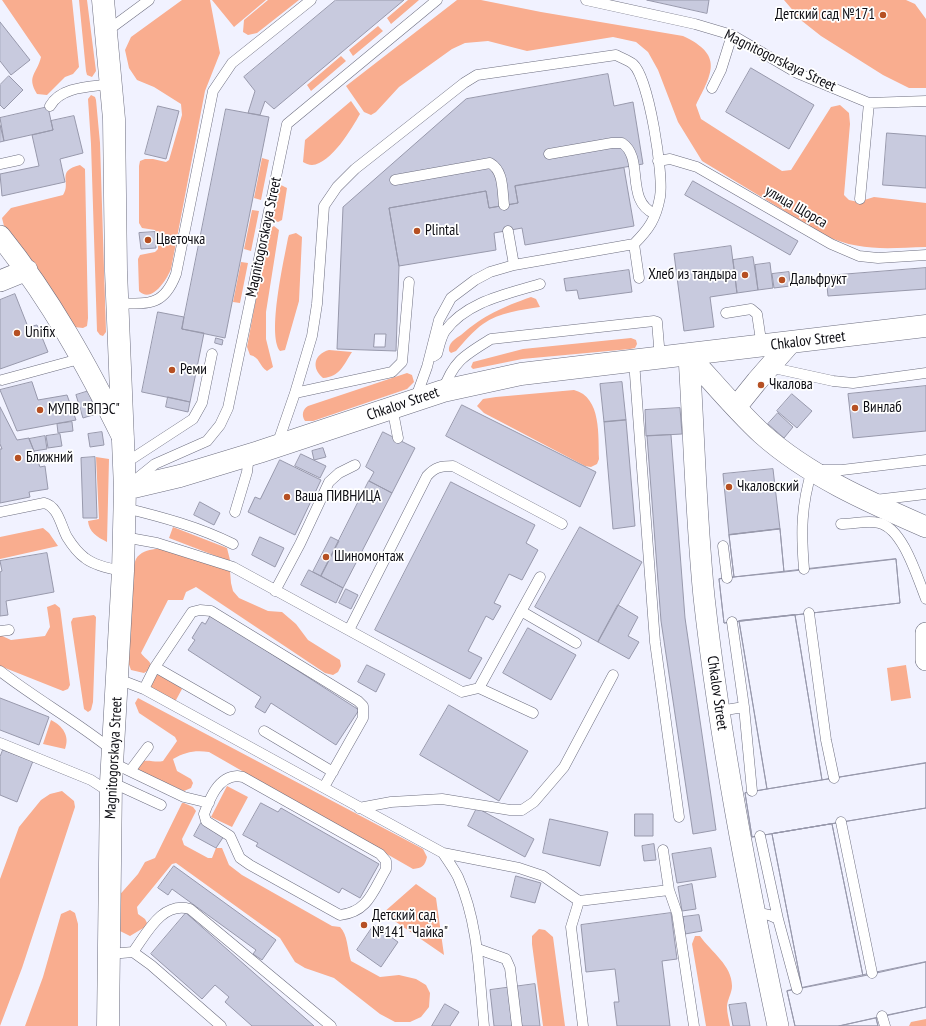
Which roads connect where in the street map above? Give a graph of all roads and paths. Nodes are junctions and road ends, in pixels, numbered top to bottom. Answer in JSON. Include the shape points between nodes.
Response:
{"nodes":[{"id":1,"x":103,"y":0,"type":"edge"},
{"id":2,"x":311,"y":0,"type":"edge"},
{"id":3,"x":437,"y":0,"type":"edge"},
{"id":4,"x":586,"y":0,"type":"edge"},
{"id":5,"x":148,"y":1,"type":"edge"},
{"id":6,"x":107,"y":31,"type":"junction"},
{"id":7,"x":732,"y":34,"type":"junction"},
{"id":8,"x":111,"y":84,"type":"junction"},
{"id":9,"x":712,"y":88,"type":"dead end"},
{"id":10,"x":926,"y":101,"type":"edge"},
{"id":11,"x":869,"y":103,"type":"junction"},
{"id":12,"x":50,"y":106,"type":"dead end"},
{"id":13,"x":549,"y":154,"type":"dead end"},
{"id":14,"x":19,"y":160,"type":"dead end"},
{"id":15,"x":658,"y":161,"type":"junction"},
{"id":16,"x":0,"y":164,"type":"edge"},
{"id":17,"x":395,"y":180,"type":"dead end"},
{"id":18,"x":860,"y":198,"type":"dead end"},
{"id":19,"x":504,"y":205,"type":"dead end"},
{"id":20,"x":655,"y":214,"type":"junction"},
{"id":21,"x":508,"y":231,"type":"dead end"},
{"id":22,"x":0,"y":236,"type":"edge"},
{"id":23,"x":634,"y":244,"type":"junction"},
{"id":24,"x":926,"y":254,"type":"edge"},
{"id":25,"x":514,"y":265,"type":"junction"},
{"id":26,"x":27,"y":270,"type":"junction"},
{"id":27,"x":639,"y":278,"type":"dead end"},
{"id":28,"x":0,"y":281,"type":"edge"},
{"id":29,"x":409,"y":282,"type":"dead end"},
{"id":30,"x":540,"y":284,"type":"dead end"},
{"id":31,"x":118,"y":303,"type":"junction"},
{"id":32,"x":726,"y":313,"type":"dead end"},
{"id":33,"x":926,"y":326,"type":"edge"},
{"id":34,"x":791,"y":342,"type":"junction"},
{"id":35,"x":762,"y":347,"type":"junction"},
{"id":36,"x":212,"y":354,"type":"dead end"},
{"id":37,"x":689,"y":356,"type":"junction"},
{"id":38,"x":83,"y":358,"type":"junction"},
{"id":39,"x":660,"y":358,"type":"junction"},
{"id":40,"x":429,"y":359,"type":"junction"},
{"id":41,"x":634,"y":361,"type":"junction"},
{"id":42,"x":769,"y":367,"type":"junction"},
{"id":43,"x":926,"y":373,"type":"edge"},
{"id":44,"x":2,"y":380,"type":"dead end"},
{"id":45,"x":443,"y":391,"type":"junction"},
{"id":46,"x":296,"y":393,"type":"junction"},
{"id":47,"x":415,"y":400,"type":"junction"},
{"id":48,"x":736,"y":407,"type":"junction"},
{"id":49,"x":390,"y":409,"type":"junction"},
{"id":50,"x":123,"y":438,"type":"junction"},
{"id":51,"x":398,"y":438,"type":"dead end"},
{"id":52,"x":276,"y":446,"type":"junction"},
{"id":53,"x":249,"y":455,"type":"junction"},
{"id":54,"x":926,"y":460,"type":"edge"},
{"id":55,"x":124,"y":464,"type":"junction"},
{"id":56,"x":355,"y":465,"type":"dead end"},
{"id":57,"x":812,"y":470,"type":"junction"},
{"id":58,"x":926,"y":494,"type":"edge"},
{"id":59,"x":125,"y":499,"type":"junction"},
{"id":60,"x":865,"y":501,"type":"junction"},
{"id":61,"x":0,"y":512,"type":"edge"},
{"id":62,"x":235,"y":512,"type":"dead end"},
{"id":63,"x":562,"y":524,"type":"dead end"},
{"id":64,"x":842,"y":524,"type":"dead end"},
{"id":65,"x":926,"y":528,"type":"edge"},
{"id":66,"x":124,"y":537,"type":"junction"},
{"id":67,"x":233,"y":544,"type":"dead end"},
{"id":68,"x":723,"y":546,"type":"dead end"},
{"id":69,"x":804,"y":569,"type":"dead end"},
{"id":70,"x":123,"y":571,"type":"junction"},
{"id":71,"x":540,"y":577,"type":"dead end"},
{"id":72,"x":727,"y":578,"type":"dead end"},
{"id":73,"x":275,"y":591,"type":"junction"},
{"id":74,"x":926,"y":599,"type":"edge"},
{"id":75,"x":521,"y":611,"type":"junction"},
{"id":76,"x":809,"y":613,"type":"dead end"},
{"id":77,"x":732,"y":622,"type":"dead end"},
{"id":78,"x":349,"y":630,"type":"junction"},
{"id":79,"x":926,"y":633,"type":"edge"},
{"id":80,"x":576,"y":643,"type":"dead end"},
{"id":81,"x":926,"y":660,"type":"edge"},
{"id":82,"x":156,"y":667,"type":"junction"},
{"id":83,"x":0,"y":671,"type":"edge"},
{"id":84,"x":613,"y":675,"type":"dead end"},
{"id":85,"x":118,"y":679,"type":"junction"},
{"id":86,"x":479,"y":688,"type":"junction"},
{"id":87,"x":144,"y":689,"type":"junction"},
{"id":88,"x":744,"y":707,"type":"junction"},
{"id":89,"x":230,"y":710,"type":"dead end"},
{"id":90,"x":719,"y":711,"type":"junction"},
{"id":91,"x":533,"y":713,"type":"dead end"},
{"id":92,"x":264,"y":731,"type":"dead end"},
{"id":93,"x":0,"y":743,"type":"edge"},
{"id":94,"x":148,"y":747,"type":"dead end"},
{"id":95,"x":116,"y":772,"type":"junction"},
{"id":96,"x":332,"y":772,"type":"junction"},
{"id":97,"x":834,"y":778,"type":"dead end"},
{"id":98,"x":324,"y":787,"type":"junction"},
{"id":99,"x":752,"y":791,"type":"dead end"},
{"id":100,"x":208,"y":803,"type":"junction"},
{"id":101,"x":160,"y":805,"type":"dead end"},
{"id":102,"x":360,"y":808,"type":"junction"},
{"id":103,"x":679,"y":817,"type":"dead end"},
{"id":104,"x":842,"y":822,"type":"dead end"},
{"id":105,"x":760,"y":836,"type":"dead end"},
{"id":106,"x":664,"y":850,"type":"dead end"},
{"id":107,"x":443,"y":853,"type":"junction"},
{"id":108,"x":669,"y":890,"type":"junction"},
{"id":109,"x":579,"y":901,"type":"junction"},
{"id":110,"x":754,"y":912,"type":"junction"},
{"id":111,"x":778,"y":919,"type":"junction"},
{"id":112,"x":478,"y":949,"type":"junction"},
{"id":113,"x":133,"y":952,"type":"junction"},
{"id":114,"x":110,"y":954,"type":"junction"},
{"id":115,"x":872,"y":973,"type":"dead end"},
{"id":116,"x":797,"y":989,"type":"dead end"},
{"id":117,"x":882,"y":1016,"type":"dead end"},
{"id":118,"x":113,"y":1024,"type":"edge"},
{"id":119,"x":221,"y":1026,"type":"edge"},
{"id":120,"x":331,"y":1026,"type":"edge"},
{"id":121,"x":484,"y":1026,"type":"edge"},
{"id":122,"x":517,"y":1026,"type":"edge"},
{"id":123,"x":583,"y":1026,"type":"edge"},
{"id":124,"x":694,"y":1026,"type":"edge"},
{"id":125,"x":778,"y":1026,"type":"edge"},
{"id":126,"x":885,"y":1026,"type":"edge"}],
"edges":[{"from":1,"to":6,"type":"main road","name":"Magnitogorskaya Street"},
{"from":2,"to":31,"type":"lane","via":[[232,64],[214,91],[176,274],[170,288],[164,296],[151,302]]},
{"from":3,"to":59,"type":"lane","name":"Magnitogorskaya Street","via":[[288,124],[228,408],[223,420],[212,438],[155,464]]},
{"from":4,"to":7,"type":"lane","name":"Magnitogorskaya Street"},
{"from":5,"to":6,"type":"lane"},
{"from":6,"to":8,"type":"main road","name":"Magnitogorskaya Street"},
{"from":7,"to":9,"type":"lane"},
{"from":7,"to":11,"type":"lane","name":"Magnitogorskaya Street","via":[[798,73]]},
{"from":8,"to":12,"type":"lane","via":[[64,93],[54,98]]},
{"from":8,"to":31,"type":"main road","name":"Magnitogorskaya Street"},
{"from":10,"to":11,"type":"lane","name":"Magnitogorskaya Street"},
{"from":11,"to":18,"type":"lane"},
{"from":13,"to":20,"type":"lane","via":[[622,143],[630,152],[640,200],[645,208]]},
{"from":14,"to":16,"type":"lane"},
{"from":15,"to":20,"type":"lane","via":[[660,196]]},
{"from":15,"to":24,"type":"lane","name":"улица Щорса","via":[[670,159],[697,167],[831,244],[859,256],[878,258]]},
{"from":15,"to":46,"type":"lane","via":[[646,90],[633,64],[616,55],[484,73],[464,82],[355,169],[337,187],[324,206],[317,304],[312,336]]},
{"from":17,"to":19,"type":"lane","via":[[490,163],[496,166],[501,176]]},
{"from":20,"to":23,"type":"lane","via":[[647,232]]},
{"from":21,"to":25,"type":"lane"},
{"from":22,"to":26,"type":"street"},
{"from":23,"to":25,"type":"lane"},
{"from":23,"to":27,"type":"lane"},
{"from":25,"to":40,"type":"lane","via":[[490,272],[451,298],[439,320]]},
{"from":26,"to":28,"type":"street"},
{"from":26,"to":38,"type":"street"},
{"from":29,"to":46,"type":"lane","via":[[402,362],[398,367],[392,372]]},
{"from":30,"to":40,"type":"lane","via":[[492,298],[458,317],[444,332],[437,354]]},
{"from":31,"to":50,"type":"main road","name":"Magnitogorskaya Street"},
{"from":32,"to":35,"type":"lane","via":[[751,309],[757,314]]},
{"from":33,"to":34,"type":"main road","name":"Chkalov Street"},
{"from":34,"to":35,"type":"main road","name":"Chkalov Street"},
{"from":34,"to":42,"type":"street"},
{"from":35,"to":37,"type":"main road","name":"Chkalov Street"},
{"from":36,"to":55,"type":"lane","via":[[202,403],[193,419]]},
{"from":37,"to":39,"type":"main road","name":"Chkalov Street"},
{"from":37,"to":48,"type":"street"},
{"from":37,"to":90,"type":"street","name":"Chkalov Street","via":[[704,596]]},
{"from":38,"to":44,"type":"lane"},
{"from":38,"to":50,"type":"street"},
{"from":39,"to":41,"type":"main road","name":"Chkalov Street"},
{"from":39,"to":45,"type":"lane","via":[[657,322],[654,321],[490,339],[468,353],[453,367]]},
{"from":40,"to":47,"type":"lane"},
{"from":41,"to":45,"type":"main road","name":"Chkalov Street","via":[[521,374]]},
{"from":41,"to":103,"type":"lane","via":[[655,642]]},
{"from":42,"to":43,"type":"lane","via":[[853,383]]},
{"from":42,"to":48,"type":"street"},
{"from":45,"to":47,"type":"main road","name":"Chkalov Street"},
{"from":46,"to":52,"type":"lane"},
{"from":47,"to":49,"type":"main road","name":"Chkalov Street"},
{"from":48,"to":57,"type":"street","via":[[764,435]]},
{"from":49,"to":51,"type":"lane"},
{"from":49,"to":52,"type":"main road","name":"Chkalov Street"},
{"from":50,"to":55,"type":"main road","name":"Magnitogorskaya Street"},
{"from":52,"to":53,"type":"main road","name":"Chkalov Street"},
{"from":53,"to":59,"type":"main road","name":"Chkalov Street","via":[[180,476]]},
{"from":53,"to":62,"type":"lane","via":[[247,472]]},
{"from":54,"to":57,"type":"lane","via":[[842,470]]},
{"from":55,"to":59,"type":"main road","name":"Magnitogorskaya Street"},
{"from":56,"to":73,"type":"lane","via":[[339,472],[329,482]]},
{"from":57,"to":60,"type":"street"},
{"from":57,"to":69,"type":"lane","via":[[805,494],[801,528]]},
{"from":58,"to":60,"type":"lane"},
{"from":59,"to":66,"type":"main road","name":"Magnitogorskaya Street"},
{"from":59,"to":67,"type":"lane"},
{"from":60,"to":65,"type":"street"},
{"from":61,"to":70,"type":"lane","via":[[49,504],[67,538],[86,559]]},
{"from":63,"to":78,"type":"lane","via":[[453,466],[434,469],[427,476]]},
{"from":64,"to":74,"type":"lane","via":[[877,522],[888,526],[905,549]]},
{"from":66,"to":70,"type":"main road","name":"Magnitogorskaya Street"},
{"from":66,"to":73,"type":"lane","via":[[157,543],[233,567]]},
{"from":68,"to":72,"type":"lane"},
{"from":70,"to":85,"type":"main road","name":"Magnitogorskaya Street"},
{"from":71,"to":75,"type":"lane"},
{"from":73,"to":78,"type":"lane"},
{"from":75,"to":80,"type":"lane"},
{"from":75,"to":86,"type":"lane"},
{"from":76,"to":97,"type":"lane","via":[[826,740]]},
{"from":77,"to":88,"type":"lane"},
{"from":78,"to":86,"type":"lane","via":[[462,692]]},
{"from":79,"to":81,"type":"street"},
{"from":82,"to":87,"type":"lane"},
{"from":82,"to":89,"type":"lane"},
{"from":82,"to":96,"type":"lane","via":[[192,612],[200,610],[211,611],[297,662],[363,706],[363,718]]},
{"from":83,"to":95,"type":"lane","via":[[28,693],[97,738]]},
{"from":84,"to":102,"type":"lane","via":[[564,767],[534,802],[522,810],[442,799],[391,802]]},
{"from":85,"to":87,"type":"lane"},
{"from":85,"to":95,"type":"main road","name":"Magnitogorskaya Street"},
{"from":86,"to":91,"type":"lane"},
{"from":87,"to":98,"type":"lane"},
{"from":88,"to":90,"type":"lane"},
{"from":88,"to":99,"type":"lane"},
{"from":90,"to":110,"type":"street","name":"Chkalov Street"},
{"from":92,"to":96,"type":"lane"},
{"from":93,"to":95,"type":"lane","via":[[91,780]]},
{"from":94,"to":95,"type":"lane"},
{"from":95,"to":100,"type":"lane"},
{"from":95,"to":101,"type":"lane"},
{"from":95,"to":114,"type":"main road","name":"Magnitogorskaya Street"},
{"from":96,"to":98,"type":"lane"},
{"from":98,"to":102,"type":"lane"},
{"from":100,"to":100,"type":"lane","via":[[225,778],[243,777],[380,854],[386,861],[386,869],[362,908],[352,914],[340,915],[240,858],[230,836],[206,821],[204,814]]},
{"from":102,"to":107,"type":"lane"},
{"from":104,"to":115,"type":"lane"},
{"from":105,"to":111,"type":"lane"},
{"from":106,"to":108,"type":"lane"},
{"from":107,"to":109,"type":"lane","via":[[519,868],[543,876]]},
{"from":107,"to":112,"type":"lane","via":[[458,877]]},
{"from":108,"to":109,"type":"lane"},
{"from":108,"to":124,"type":"lane","via":[[677,913]]},
{"from":109,"to":123,"type":"lane","via":[[571,927]]},
{"from":110,"to":111,"type":"lane"},
{"from":110,"to":125,"type":"street","name":"Chkalov Street"},
{"from":111,"to":116,"type":"lane"},
{"from":112,"to":121,"type":"lane"},
{"from":112,"to":122,"type":"lane","via":[[506,959],[510,968]]},
{"from":113,"to":114,"type":"lane"},
{"from":113,"to":119,"type":"lane"},
{"from":113,"to":120,"type":"lane","via":[[156,920],[166,912],[182,907],[190,909]]},
{"from":114,"to":118,"type":"main road","name":"Magnitogorskaya Street"},
{"from":117,"to":126,"type":"lane"}]}
